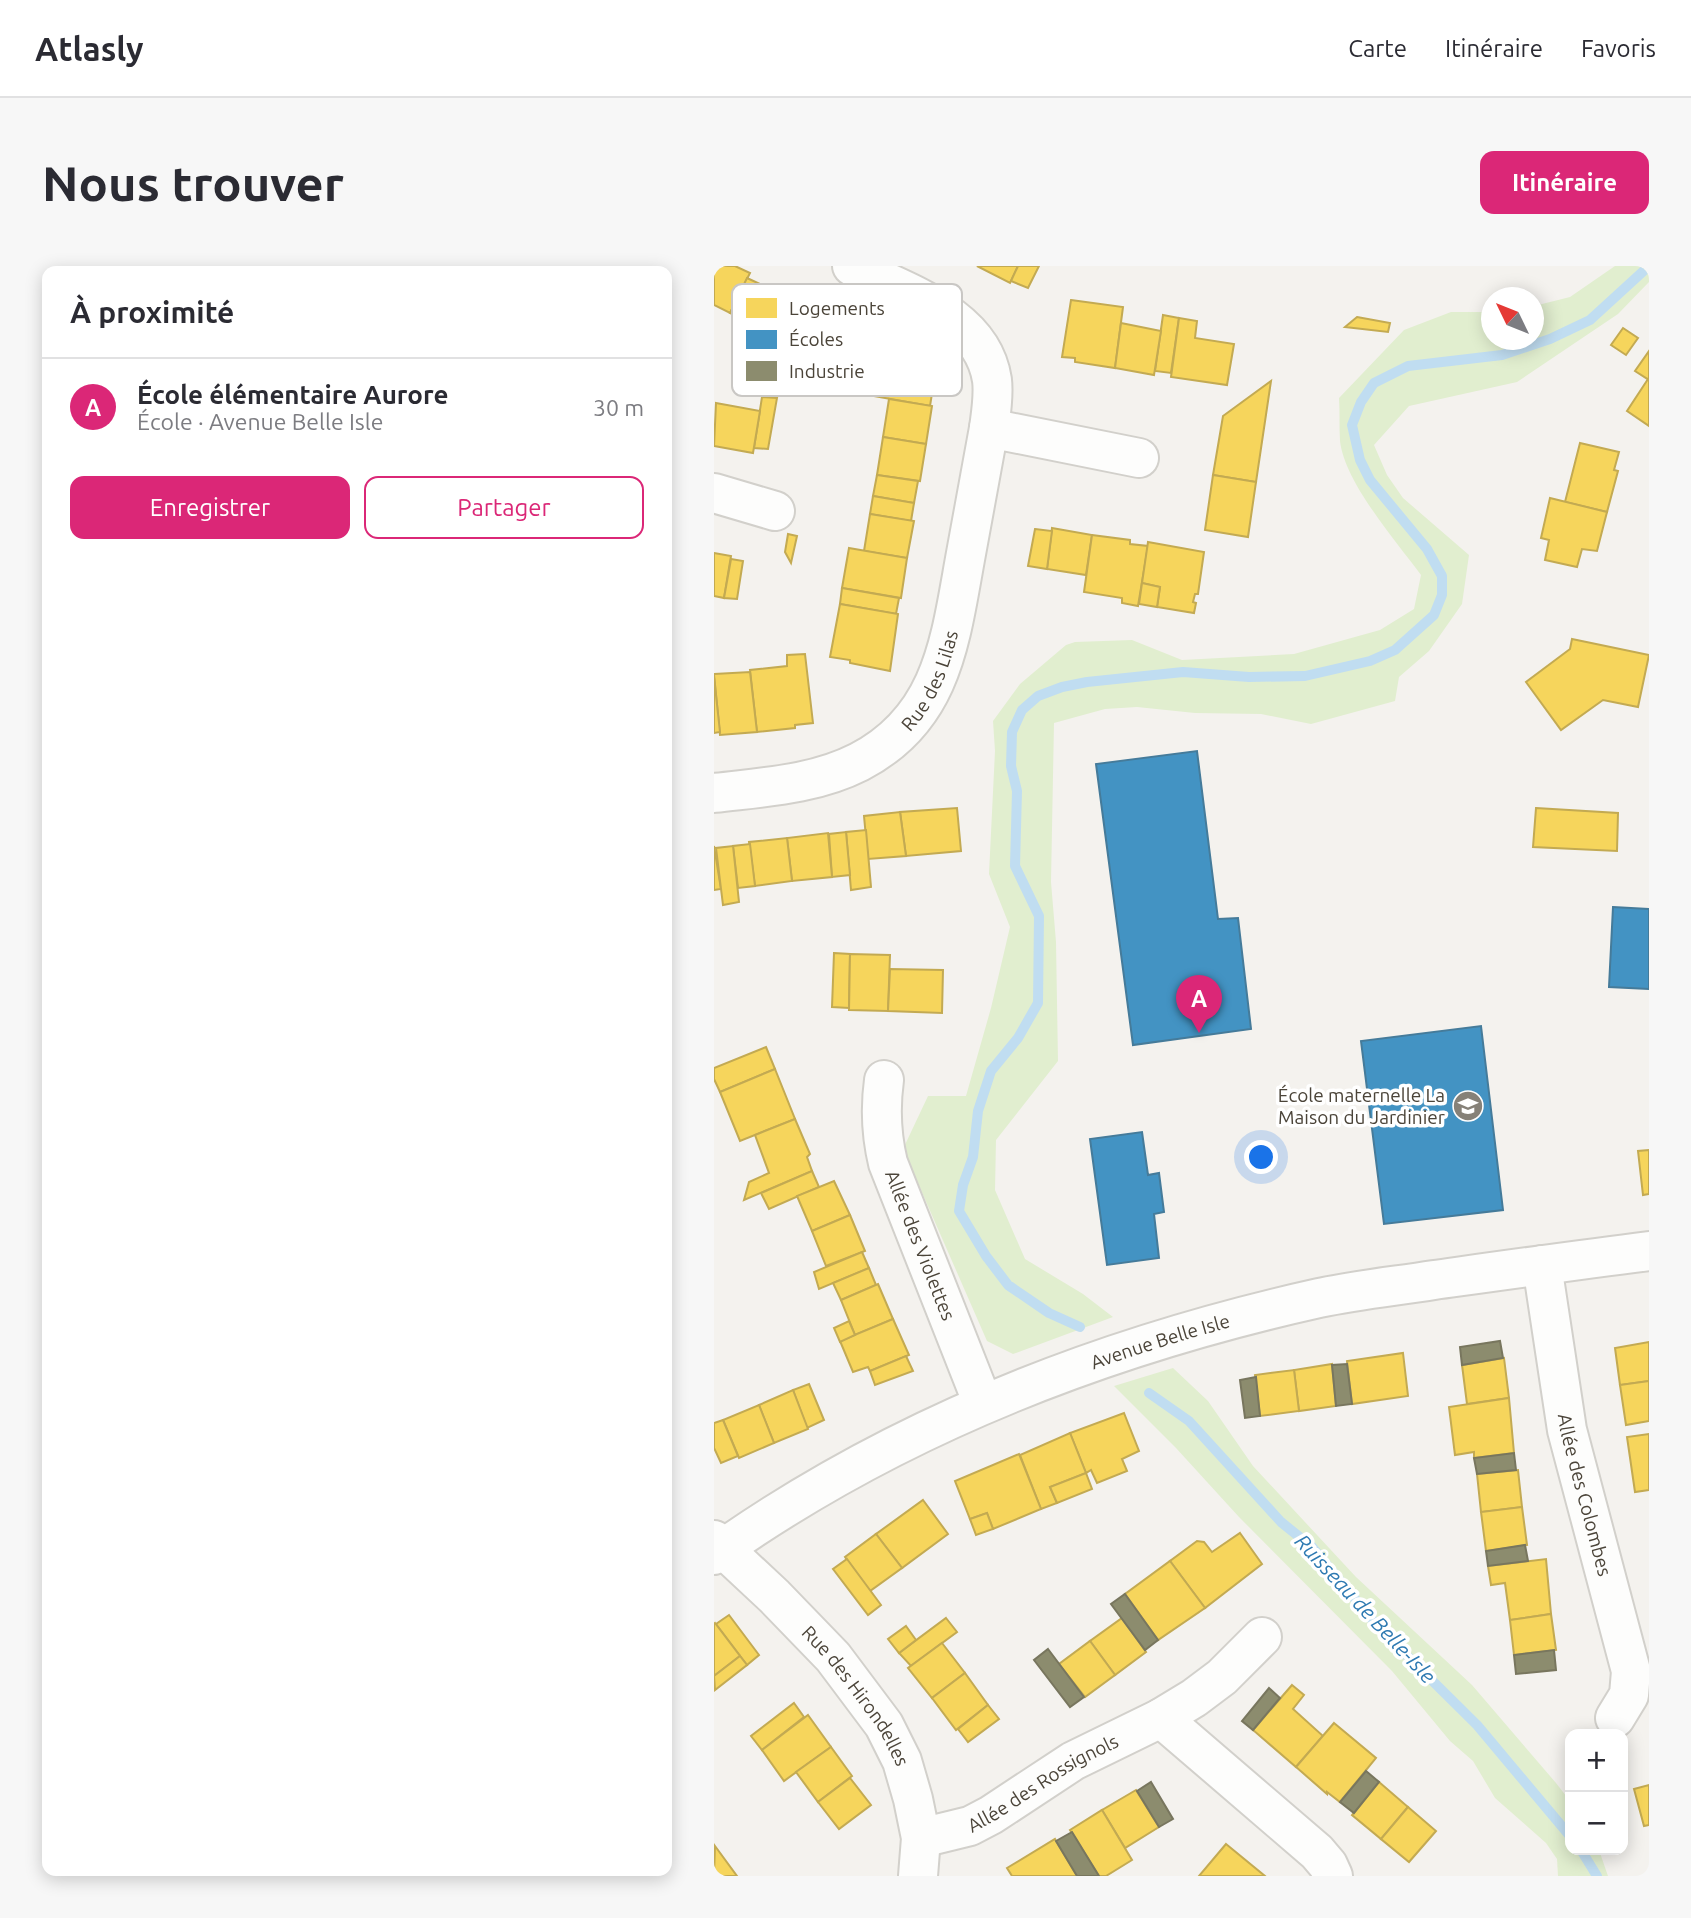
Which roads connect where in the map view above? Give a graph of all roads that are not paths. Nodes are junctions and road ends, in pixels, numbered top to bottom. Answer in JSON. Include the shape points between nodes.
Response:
{"nodes":[{"id":1,"x":852,"y":266,"type":"edge"},
{"id":2,"x":888,"y":284,"type":"edge"},
{"id":3,"x":962,"y":326,"type":"edge"},
{"id":4,"x":989,"y":428,"type":"junction"},
{"id":5,"x":1139,"y":458,"type":"dead end"},
{"id":6,"x":714,"y":493,"type":"edge"},
{"id":7,"x":775,"y":511,"type":"dead end"},
{"id":8,"x":714,"y":793,"type":"edge"},
{"id":9,"x":884,"y":1080,"type":"dead end"},
{"id":10,"x":1649,"y":1251,"type":"edge"},
{"id":11,"x":1542,"y":1265,"type":"junction"},
{"id":12,"x":984,"y":1405,"type":"junction"},
{"id":13,"x":717,"y":1548,"type":"edge"},
{"id":14,"x":1262,"y":1637,"type":"dead end"},
{"id":15,"x":1161,"y":1718,"type":"junction"},
{"id":16,"x":1615,"y":1718,"type":"dead end"},
{"id":17,"x":921,"y":1838,"type":"junction"},
{"id":18,"x":918,"y":1876,"type":"edge"},
{"id":19,"x":1333,"y":1876,"type":"edge"}],
"edges":[{"from":1,"to":2,"type":"street","name":"Rue des Lilas"},
{"from":3,"to":4,"type":"street","name":"Rue des Lilas","via":[[985,357],[992,381]]},
{"from":4,"to":5,"type":"street"},
{"from":4,"to":8,"type":"street","name":"Rue des Lilas","via":[[952,633],[942,669],[909,724],[859,762],[825,776]]},
{"from":6,"to":7,"type":"street"},
{"from":9,"to":12,"type":"street","name":"Allée des Violettes","via":[[881,1134],[895,1187]]},
{"from":10,"to":11,"type":"street","name":"Avenue Belle Isle"},
{"from":11,"to":12,"type":"street","name":"Avenue Belle Isle","via":[[1321,1298],[1247,1315],[1125,1351]]},
{"from":11,"to":16,"type":"street","name":"Allée des Colombes","via":[[1567,1430],[1631,1671],[1629,1695]]},
{"from":12,"to":13,"type":"street","name":"Avenue Belle Isle","via":[[880,1453]]},
{"from":13,"to":17,"type":"street","name":"Rue des Hirondelles","via":[[833,1657],[884,1725],[902,1761]]},
{"from":14,"to":15,"type":"street","name":"Allée des Rossignols","via":[[1222,1677]]},
{"from":15,"to":17,"type":"street","name":"Allée des Rossignols","via":[[1073,1760],[992,1815],[970,1826]]},
{"from":15,"to":19,"type":"street","via":[[1317,1852]]},
{"from":17,"to":18,"type":"street","name":"Rue des Hirondelles"}]}
